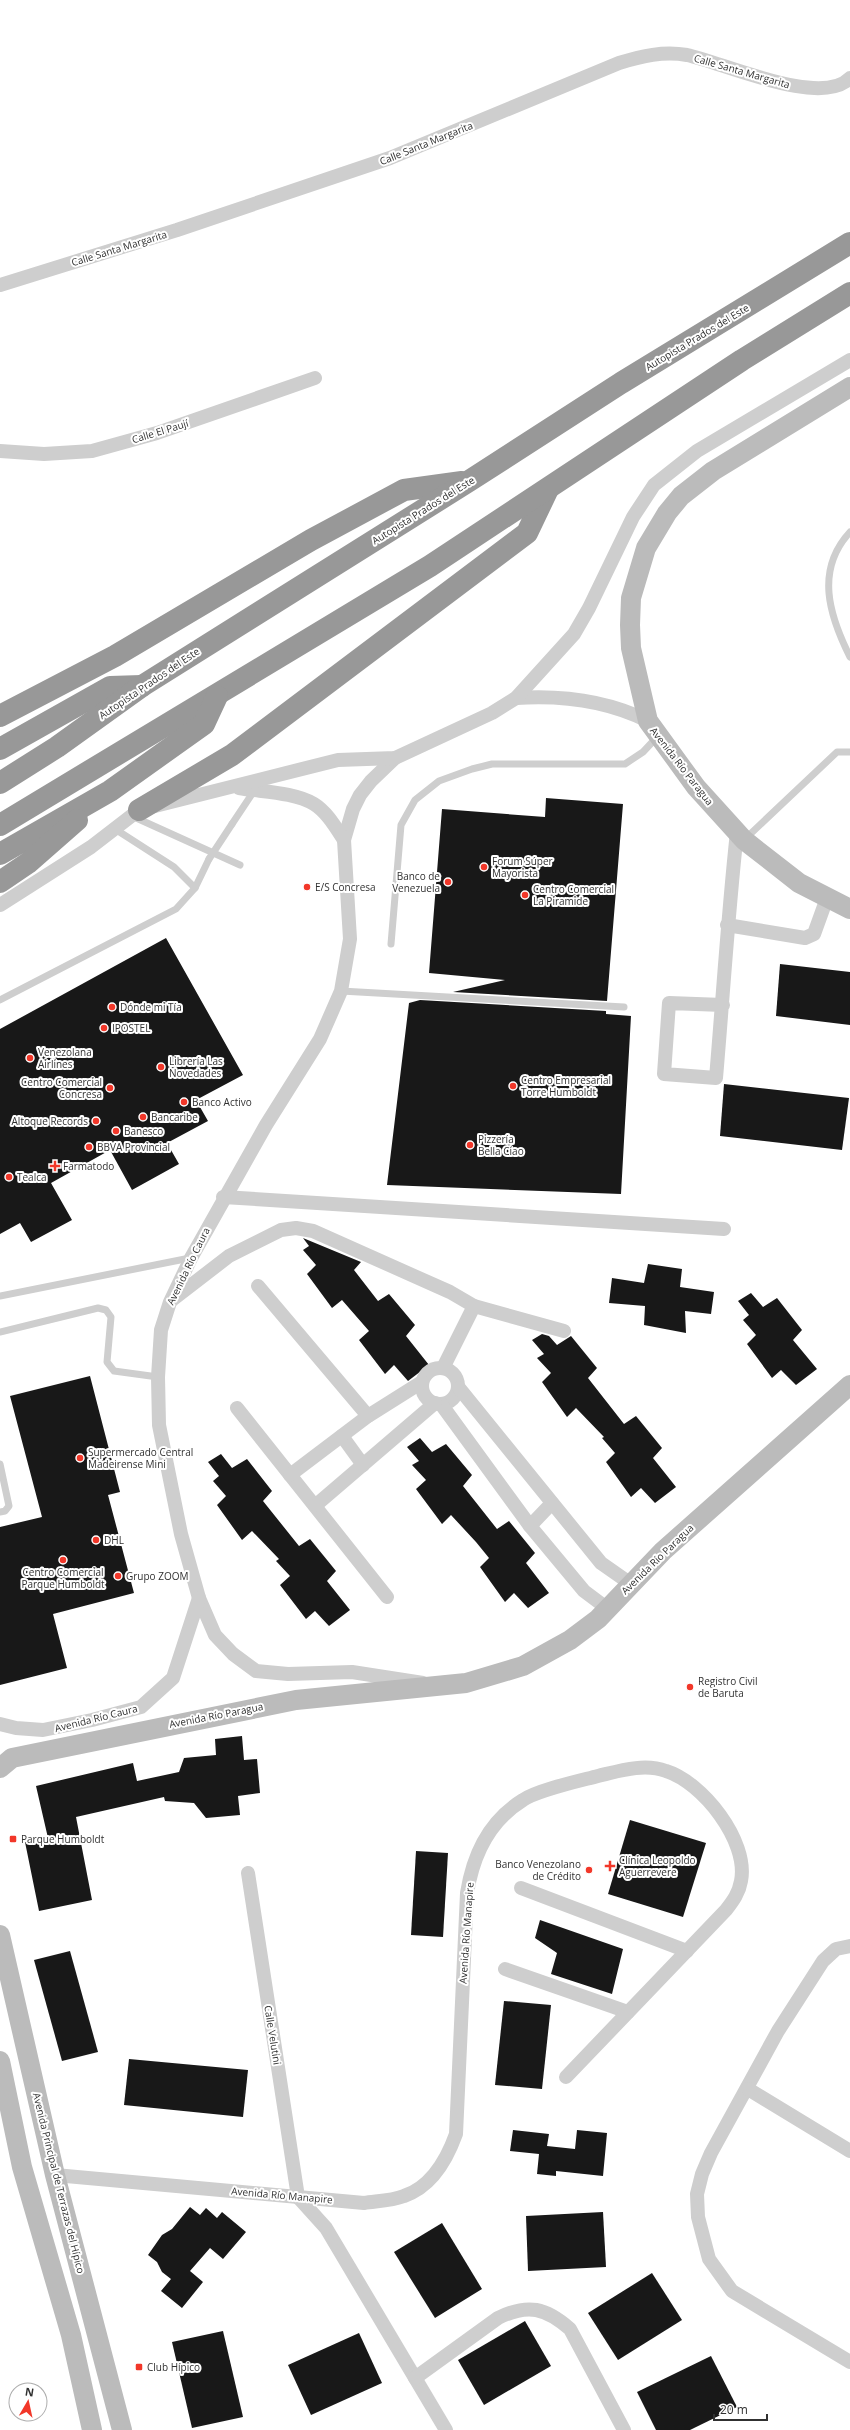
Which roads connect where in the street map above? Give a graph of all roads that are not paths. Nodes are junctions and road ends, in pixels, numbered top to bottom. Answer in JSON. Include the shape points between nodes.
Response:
{"nodes":[{"id":1,"x":850,"y":78,"type":"edge"},
{"id":2,"x":850,"y":243,"type":"edge"},
{"id":3,"x":0,"y":285,"type":"edge"},
{"id":4,"x":850,"y":293,"type":"edge"},
{"id":5,"x":850,"y":360,"type":"edge"},
{"id":6,"x":315,"y":378,"type":"dead end"},
{"id":7,"x":850,"y":387,"type":"edge"},
{"id":8,"x":0,"y":451,"type":"edge"},
{"id":9,"x":469,"y":481,"type":"junction"},
{"id":10,"x":548,"y":488,"type":"junction"},
{"id":11,"x":850,"y":532,"type":"edge"},
{"id":12,"x":850,"y":657,"type":"edge"},
{"id":13,"x":142,"y":686,"type":"junction"},
{"id":14,"x":217,"y":696,"type":"junction"},
{"id":15,"x":516,"y":698,"type":"junction"},
{"id":16,"x":0,"y":716,"type":"edge"},
{"id":17,"x":653,"y":728,"type":"junction"},
{"id":18,"x":0,"y":749,"type":"edge"},
{"id":19,"x":850,"y":752,"type":"edge"},
{"id":20,"x":395,"y":758,"type":"junction"},
{"id":21,"x":0,"y":783,"type":"edge"},
{"id":22,"x":233,"y":787,"type":"junction"},
{"id":23,"x":110,"y":791,"type":"junction"},
{"id":24,"x":254,"y":791,"type":"junction"},
{"id":25,"x":136,"y":813,"type":"junction"},
{"id":26,"x":0,"y":825,"type":"edge"},
{"id":27,"x":115,"y":829,"type":"junction"},
{"id":28,"x":741,"y":836,"type":"junction"},
{"id":29,"x":344,"y":840,"type":"junction"},
{"id":30,"x":0,"y":854,"type":"edge"},
{"id":31,"x":240,"y":865,"type":"dead end"},
{"id":32,"x":0,"y":882,"type":"edge"},
{"id":33,"x":195,"y":888,"type":"junction"},
{"id":34,"x":827,"y":898,"type":"junction"},
{"id":35,"x":0,"y":905,"type":"edge"},
{"id":36,"x":850,"y":909,"type":"edge"},
{"id":37,"x":727,"y":925,"type":"junction"},
{"id":38,"x":391,"y":944,"type":"dead end"},
{"id":39,"x":341,"y":991,"type":"junction"},
{"id":40,"x":0,"y":1000,"type":"edge"},
{"id":41,"x":723,"y":1004,"type":"junction"},
{"id":42,"x":624,"y":1007,"type":"dead end"},
{"id":43,"x":223,"y":1198,"type":"junction"},
{"id":44,"x":724,"y":1229,"type":"dead end"},
{"id":45,"x":191,"y":1258,"type":"junction"},
{"id":46,"x":258,"y":1286,"type":"dead end"},
{"id":47,"x":0,"y":1296,"type":"edge"},
{"id":48,"x":170,"y":1302,"type":"junction"},
{"id":49,"x":474,"y":1306,"type":"junction"},
{"id":50,"x":564,"y":1331,"type":"dead end"},
{"id":51,"x":0,"y":1332,"type":"edge"},
{"id":52,"x":443,"y":1368,"type":"junction"},
{"id":53,"x":158,"y":1378,"type":"junction"},
{"id":54,"x":422,"y":1382,"type":"junction"},
{"id":55,"x":850,"y":1384,"type":"edge"},
{"id":56,"x":459,"y":1388,"type":"junction"},
{"id":57,"x":438,"y":1404,"type":"junction"},
{"id":58,"x":237,"y":1408,"type":"dead end"},
{"id":59,"x":368,"y":1416,"type":"junction"},
{"id":60,"x":342,"y":1436,"type":"junction"},
{"id":61,"x":0,"y":1464,"type":"edge"},
{"id":62,"x":363,"y":1465,"type":"junction"},
{"id":63,"x":290,"y":1475,"type":"junction"},
{"id":64,"x":552,"y":1503,"type":"junction"},
{"id":65,"x":316,"y":1505,"type":"junction"},
{"id":66,"x":0,"y":1512,"type":"edge"},
{"id":67,"x":530,"y":1526,"type":"junction"},
{"id":68,"x":632,"y":1584,"type":"junction"},
{"id":69,"x":387,"y":1597,"type":"dead end"},
{"id":70,"x":199,"y":1598,"type":"junction"},
{"id":71,"x":608,"y":1609,"type":"junction"},
{"id":72,"x":438,"y":1686,"type":"junction"},
{"id":73,"x":0,"y":1724,"type":"edge"},
{"id":74,"x":0,"y":1768,"type":"edge"},
{"id":75,"x":248,"y":1873,"type":"dead end"},
{"id":76,"x":522,"y":1888,"type":"dead end"},
{"id":77,"x":0,"y":1935,"type":"edge"},
{"id":78,"x":850,"y":1946,"type":"edge"},
{"id":79,"x":687,"y":1951,"type":"junction"},
{"id":80,"x":505,"y":1969,"type":"dead end"},
{"id":81,"x":628,"y":2012,"type":"junction"},
{"id":82,"x":0,"y":2061,"type":"edge"},
{"id":83,"x":566,"y":2077,"type":"dead end"},
{"id":84,"x":748,"y":2089,"type":"junction"},
{"id":85,"x":850,"y":2151,"type":"edge"},
{"id":86,"x":55,"y":2175,"type":"junction"},
{"id":87,"x":298,"y":2197,"type":"junction"},
{"id":88,"x":850,"y":2362,"type":"edge"},
{"id":89,"x":415,"y":2378,"type":"junction"},
{"id":90,"x":90,"y":2427,"type":"edge"},
{"id":91,"x":122,"y":2430,"type":"edge"},
{"id":92,"x":446,"y":2430,"type":"edge"},
{"id":93,"x":624,"y":2430,"type":"edge"}],
"edges":[{"from":1,"to":3,"type":"street","name":"Calle Santa Margarita","via":[[845,83],[828,88],[807,88],[776,82],[686,55],[654,53],[619,63],[390,158],[177,230]]},
{"from":2,"to":9,"type":"highway","name":"Autopista Prados del Este","via":[[621,383]]},
{"from":4,"to":10,"type":"highway","via":[[742,360]]},
{"from":5,"to":15,"type":"street","via":[[697,452],[654,485],[633,516],[574,634]]},
{"from":6,"to":8,"type":"street","name":"Calle El Paují","via":[[157,433],[92,451],[44,454]]},
{"from":7,"to":17,"type":"main road","via":[[696,483],[672,507],[646,548],[631,598],[631,648]]},
{"from":9,"to":13,"type":"highway","name":"Autopista Prados del Este"},
{"from":9,"to":16,"type":"highway","via":[[404,490],[311,540],[115,656]]},
{"from":10,"to":14,"type":"highway","via":[[430,566]]},
{"from":10,"to":25,"type":"highway","via":[[527,533],[232,756]]},
{"from":11,"to":12,"type":"lane","via":[[830,563],[829,599],[838,634]]},
{"from":13,"to":18,"type":"highway","via":[[110,687]]},
{"from":13,"to":21,"type":"highway","name":"Autopista Prados del Este","via":[[57,747]]},
{"from":14,"to":23,"type":"highway","via":[[204,724]]},
{"from":14,"to":26,"type":"highway"},
{"from":15,"to":17,"type":"street","via":[[544,696],[579,699],[611,706]]},
{"from":15,"to":20,"type":"street","via":[[492,713]]},
{"from":17,"to":28,"type":"main road","name":"Avenida Río Paragua","via":[[696,787]]},
{"from":17,"to":38,"type":"lane","via":[[643,752],[625,764],[492,764],[472,768],[439,781],[415,800],[401,824]]},
{"from":19,"to":28,"type":"lane","via":[[837,752]]},
{"from":20,"to":22,"type":"street","via":[[338,760]]},
{"from":20,"to":29,"type":"street","name":"Avenida Río Caura","via":[[371,781],[360,796],[353,809]]},
{"from":22,"to":24,"type":"street"},
{"from":22,"to":25,"type":"street"},
{"from":23,"to":30,"type":"highway"},
{"from":23,"to":32,"type":"highway","via":[[28,863]]},
{"from":24,"to":29,"type":"street","via":[[301,799],[315,805],[335,825]]},
{"from":24,"to":33,"type":"lane","bridge":true,"via":[[209,859]]},
{"from":25,"to":27,"type":"street"},
{"from":25,"to":31,"type":"lane"},
{"from":27,"to":33,"type":"lane","via":[[174,867]]},
{"from":27,"to":35,"type":"street"},
{"from":28,"to":34,"type":"main road","name":"Avenida Río Paragua","via":[[799,883]]},
{"from":28,"to":37,"type":"street"},
{"from":29,"to":39,"type":"street","name":"Avenida Río Caura","via":[[350,940]]},
{"from":33,"to":40,"type":"lane","via":[[176,909]]},
{"from":34,"to":36,"type":"main road","name":"Avenida Río Paragua"},
{"from":34,"to":37,"type":"street","via":[[814,934],[805,938]]},
{"from":37,"to":41,"type":"street"},
{"from":39,"to":42,"type":"lane"},
{"from":39,"to":43,"type":"street","name":"Avenida Río Caura","via":[[320,1039]]},
{"from":41,"to":41,"type":"street","via":[[669,1003],[664,1074],[716,1078]]},
{"from":43,"to":44,"type":"street"},
{"from":43,"to":45,"type":"street","name":"Avenida Río Caura"},
{"from":45,"to":47,"type":"lane"},
{"from":45,"to":48,"type":"street","name":"Avenida Río Caura"},
{"from":46,"to":59,"type":"street"},
{"from":48,"to":49,"type":"street","via":[[229,1256],[281,1230],[296,1228],[313,1230],[444,1289]]},
{"from":48,"to":53,"type":"street","name":"Avenida Río Caura","via":[[161,1330]]},
{"from":49,"to":50,"type":"street"},
{"from":49,"to":52,"type":"street"},
{"from":51,"to":53,"type":"lane","via":[[98,1308],[106,1310],[111,1316],[107,1362],[110,1367],[114,1371]]},
{"from":52,"to":54,"type":"street","via":[[434,1369]]},
{"from":52,"to":56,"type":"street","via":[[452,1371]]},
{"from":53,"to":70,"type":"street","name":"Avenida Río Caura","via":[[160,1425],[181,1534]]},
{"from":54,"to":57,"type":"street","via":[[427,1399]]},
{"from":54,"to":59,"type":"street"},
{"from":55,"to":68,"type":"main road","name":"Avenida Río Paragua","via":[[663,1551]]},
{"from":56,"to":57,"type":"street","via":[[456,1396],[449,1402]]},
{"from":56,"to":64,"type":"street"},
{"from":57,"to":62,"type":"street"},
{"from":57,"to":67,"type":"street"},
{"from":58,"to":63,"type":"street"},
{"from":59,"to":60,"type":"street"},
{"from":60,"to":62,"type":"street"},
{"from":60,"to":63,"type":"street"},
{"from":61,"to":66,"type":"lane","via":[[9,1506]]},
{"from":62,"to":65,"type":"street"},
{"from":63,"to":65,"type":"street"},
{"from":64,"to":67,"type":"street"},
{"from":64,"to":68,"type":"street","via":[[601,1563]]},
{"from":65,"to":69,"type":"street"},
{"from":67,"to":71,"type":"street","via":[[584,1591]]},
{"from":68,"to":71,"type":"main road","name":"Avenida Río Paragua"},
{"from":70,"to":72,"type":"street","name":"Avenida Río Paragua","via":[[215,1635],[233,1654],[256,1671],[288,1674],[352,1672]]},
{"from":70,"to":73,"type":"street","name":"Avenida Río Caura","via":[[173,1678],[140,1707],[43,1730]]},
{"from":71,"to":72,"type":"main road","name":"Avenida Río Paragua","via":[[570,1640],[523,1666],[487,1678]]},
{"from":72,"to":74,"type":"main road","name":"Avenida Río Paragua","via":[[288,1701],[12,1758]]},
{"from":75,"to":87,"type":"street","name":"Calle Velutini"},
{"from":76,"to":79,"type":"street"},
{"from":77,"to":86,"type":"main road","name":"Avenida Principal de Terrazas del Hípico"},
{"from":78,"to":84,"type":"street","via":[[836,1949],[823,1961],[778,2031]]},
{"from":79,"to":81,"type":"street","name":"Avenida Río Manapire"},
{"from":79,"to":87,"type":"street","name":"Avenida Río Manapire","via":[[726,1910],[737,1895],[742,1880],[736,1842],[717,1810],[686,1779],[665,1770],[623,1770],[523,1799],[497,1821],[483,1841],[472,1868],[468,1893],[456,2134],[449,2152],[424,2184],[405,2196],[364,2203]]},
{"from":80,"to":81,"type":"street"},
{"from":81,"to":83,"type":"street","name":"Avenida Río Manapire"},
{"from":82,"to":90,"type":"main road","via":[[22,2167],[71,2335]]},
{"from":84,"to":85,"type":"street"},
{"from":84,"to":88,"type":"street","via":[[711,2153],[697,2194],[698,2217],[709,2259],[732,2291]]},
{"from":86,"to":87,"type":"street","name":"Avenida Río Manapire"},
{"from":86,"to":91,"type":"main road","name":"Avenida Principal de Terrazas del Hípico"},
{"from":87,"to":89,"type":"street","via":[[326,2228]]},
{"from":89,"to":92,"type":"street"},
{"from":89,"to":93,"type":"street","via":[[512,2311],[543,2310],[570,2329]]}]}
